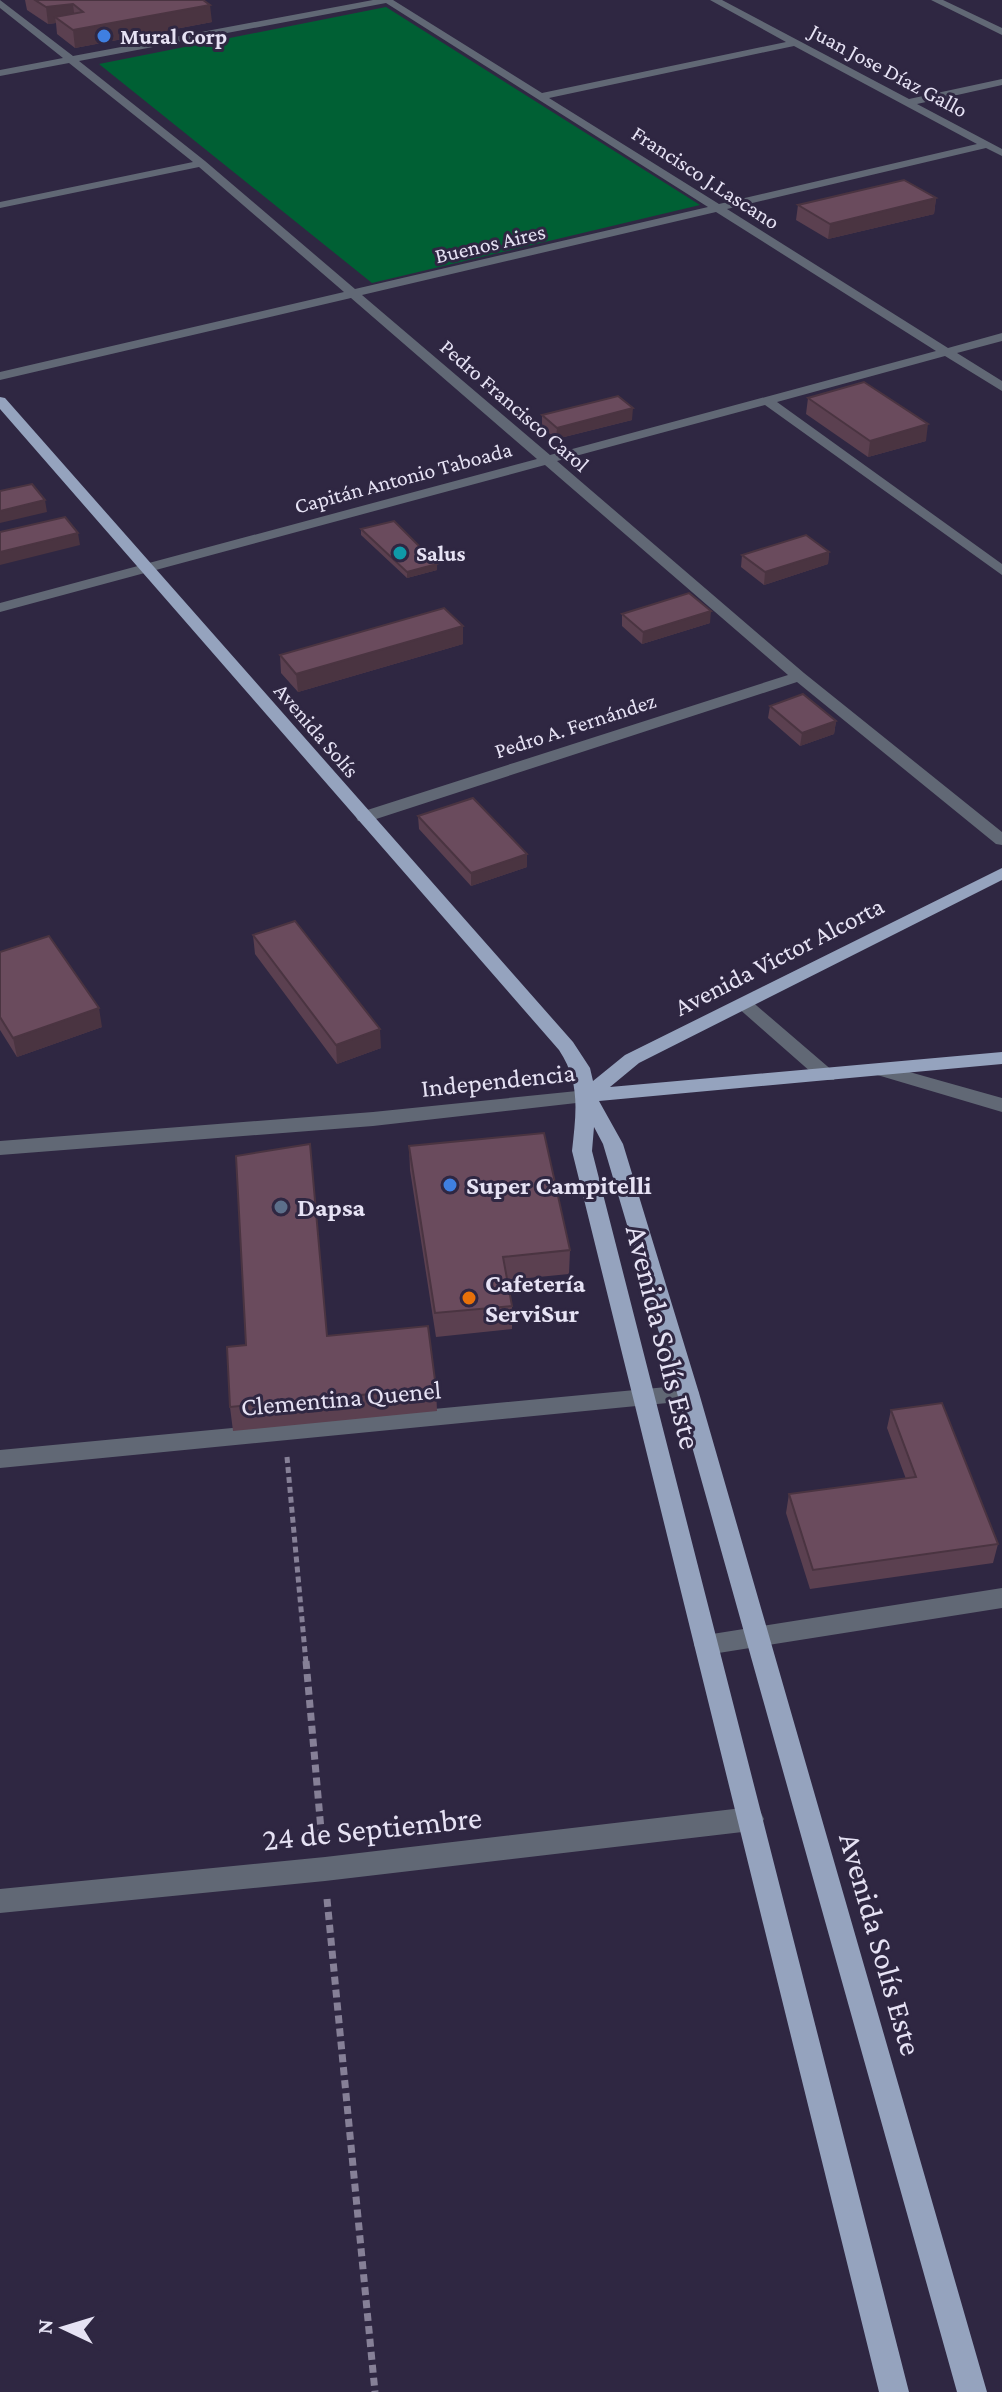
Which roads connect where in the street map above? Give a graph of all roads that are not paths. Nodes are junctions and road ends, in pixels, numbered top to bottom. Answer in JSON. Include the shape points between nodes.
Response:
{"nodes":[{"id":1,"x":388,"y":0,"type":"edge"},
{"id":2,"x":715,"y":0,"type":"edge"},
{"id":3,"x":936,"y":0,"type":"edge"},
{"id":4,"x":0,"y":3,"type":"edge"},
{"id":5,"x":1002,"y":32,"type":"edge"},
{"id":6,"x":795,"y":43,"type":"junction"},
{"id":7,"x":73,"y":59,"type":"junction"},
{"id":8,"x":0,"y":73,"type":"edge"},
{"id":9,"x":1002,"y":82,"type":"edge"},
{"id":10,"x":542,"y":96,"type":"junction"},
{"id":11,"x":910,"y":102,"type":"junction"},
{"id":12,"x":987,"y":145,"type":"junction"},
{"id":13,"x":1002,"y":153,"type":"edge"},
{"id":14,"x":201,"y":163,"type":"junction"},
{"id":15,"x":0,"y":205,"type":"edge"},
{"id":16,"x":719,"y":209,"type":"junction"},
{"id":17,"x":356,"y":294,"type":"junction"},
{"id":18,"x":1002,"y":337,"type":"edge"},
{"id":19,"x":947,"y":353,"type":"junction"},
{"id":20,"x":0,"y":376,"type":"edge"},
{"id":21,"x":1002,"y":387,"type":"edge"},
{"id":22,"x":0,"y":401,"type":"edge"},
{"id":23,"x":769,"y":402,"type":"junction"},
{"id":24,"x":548,"y":460,"type":"junction"},
{"id":25,"x":146,"y":569,"type":"junction"},
{"id":26,"x":1002,"y":571,"type":"edge"},
{"id":27,"x":0,"y":608,"type":"edge"},
{"id":28,"x":799,"y":676,"type":"junction"},
{"id":29,"x":364,"y":817,"type":"junction"},
{"id":30,"x":1002,"y":840,"type":"edge"},
{"id":31,"x":1002,"y":873,"type":"edge"},
{"id":32,"x":743,"y":1003,"type":"junction"},
{"id":33,"x":1002,"y":1058,"type":"edge"},
{"id":34,"x":881,"y":1070,"type":"junction"},
{"id":35,"x":827,"y":1076,"type":"junction"},
{"id":36,"x":587,"y":1096,"type":"junction"},
{"id":37,"x":1002,"y":1105,"type":"edge"},
{"id":38,"x":0,"y":1148,"type":"edge"},
{"id":39,"x":688,"y":1393,"type":"junction"},
{"id":40,"x":644,"y":1398,"type":"junction"},
{"id":41,"x":0,"y":1459,"type":"edge"},
{"id":42,"x":1002,"y":1598,"type":"edge"},
{"id":43,"x":759,"y":1637,"type":"junction"},
{"id":44,"x":706,"y":1645,"type":"junction"},
{"id":45,"x":751,"y":1819,"type":"junction"},
{"id":46,"x":0,"y":1901,"type":"edge"},
{"id":47,"x":894,"y":2392,"type":"edge"},
{"id":48,"x":972,"y":2392,"type":"edge"}],
"edges":[{"from":1,"to":7,"type":"street"},
{"from":1,"to":10,"type":"street","name":"Francisco J.Lascano"},
{"from":2,"to":6,"type":"street","name":"Juan Jose Díaz Gallo"},
{"from":3,"to":5,"type":"street"},
{"from":4,"to":7,"type":"street","name":"Pedro Francisco Carol"},
{"from":6,"to":10,"type":"street"},
{"from":6,"to":11,"type":"street","name":"Juan Jose Díaz Gallo"},
{"from":7,"to":8,"type":"street"},
{"from":7,"to":14,"type":"street","name":"Pedro Francisco Carol"},
{"from":9,"to":11,"type":"street"},
{"from":10,"to":16,"type":"street","name":"Francisco J.Lascano"},
{"from":11,"to":12,"type":"street","name":"Juan Jose Díaz Gallo"},
{"from":12,"to":13,"type":"street","name":"Juan Jose Díaz Gallo"},
{"from":12,"to":16,"type":"street","name":"Buenos Aires"},
{"from":14,"to":15,"type":"street"},
{"from":14,"to":17,"type":"street","name":"Pedro Francisco Carol"},
{"from":16,"to":17,"type":"street","name":"Buenos Aires"},
{"from":16,"to":19,"type":"street","name":"Francisco J.Lascano"},
{"from":17,"to":20,"type":"street","name":"Buenos Aires"},
{"from":17,"to":24,"type":"street","name":"Pedro Francisco Carol"},
{"from":18,"to":19,"type":"street","name":"Capitán Antonio Taboada"},
{"from":19,"to":21,"type":"street","name":"Francisco J.Lascano"},
{"from":19,"to":23,"type":"street","name":"Capitán Antonio Taboada"},
{"from":22,"to":25,"type":"main road","name":"Avenida Solís"},
{"from":23,"to":24,"type":"street","name":"Capitán Antonio Taboada"},
{"from":23,"to":26,"type":"street"},
{"from":24,"to":25,"type":"street","name":"Capitán Antonio Taboada"},
{"from":24,"to":28,"type":"street","name":"Pedro Francisco Carol"},
{"from":25,"to":27,"type":"street","name":"Capitán Antonio Taboada"},
{"from":25,"to":29,"type":"main road","name":"Avenida Solís"},
{"from":28,"to":29,"type":"street","name":"Pedro A. Fernández"},
{"from":28,"to":30,"type":"street","name":"Pedro Francisco Carol"},
{"from":29,"to":36,"type":"main road","name":"Avenida Solís","via":[[566,1046],[581,1068]]},
{"from":31,"to":32,"type":"main road","name":"Avenida Victor Alcorta"},
{"from":32,"to":35,"type":"street"},
{"from":32,"to":36,"type":"main road","name":"Avenida Victor Alcorta","via":[[632,1059]]},
{"from":33,"to":34,"type":"main road","name":"Independencia"},
{"from":34,"to":35,"type":"main road","name":"Independencia"},
{"from":34,"to":37,"type":"street"},
{"from":35,"to":36,"type":"main road","name":"Independencia"},
{"from":36,"to":38,"type":"street","name":"Independencia","via":[[373,1119]]},
{"from":36,"to":39,"type":"main road","name":"Avenida Solís Este","via":[[613,1144]]},
{"from":36,"to":40,"type":"main road","name":"Avenida Solís Este","via":[[582,1151]]},
{"from":39,"to":40,"type":"street","name":"Clementina Quenel"},
{"from":39,"to":43,"type":"main road","name":"Avenida Solís Este"},
{"from":40,"to":41,"type":"street","name":"Clementina Quenel"},
{"from":40,"to":44,"type":"main road","name":"Avenida Solís Este"},
{"from":42,"to":43,"type":"street"},
{"from":43,"to":44,"type":"street"},
{"from":43,"to":48,"type":"main road","name":"Avenida Solís Este"},
{"from":44,"to":45,"type":"main road","name":"Avenida Solís Este"},
{"from":45,"to":46,"type":"street","name":"24 de Septiembre"},
{"from":45,"to":47,"type":"main road","name":"Avenida Solís Este"}]}
